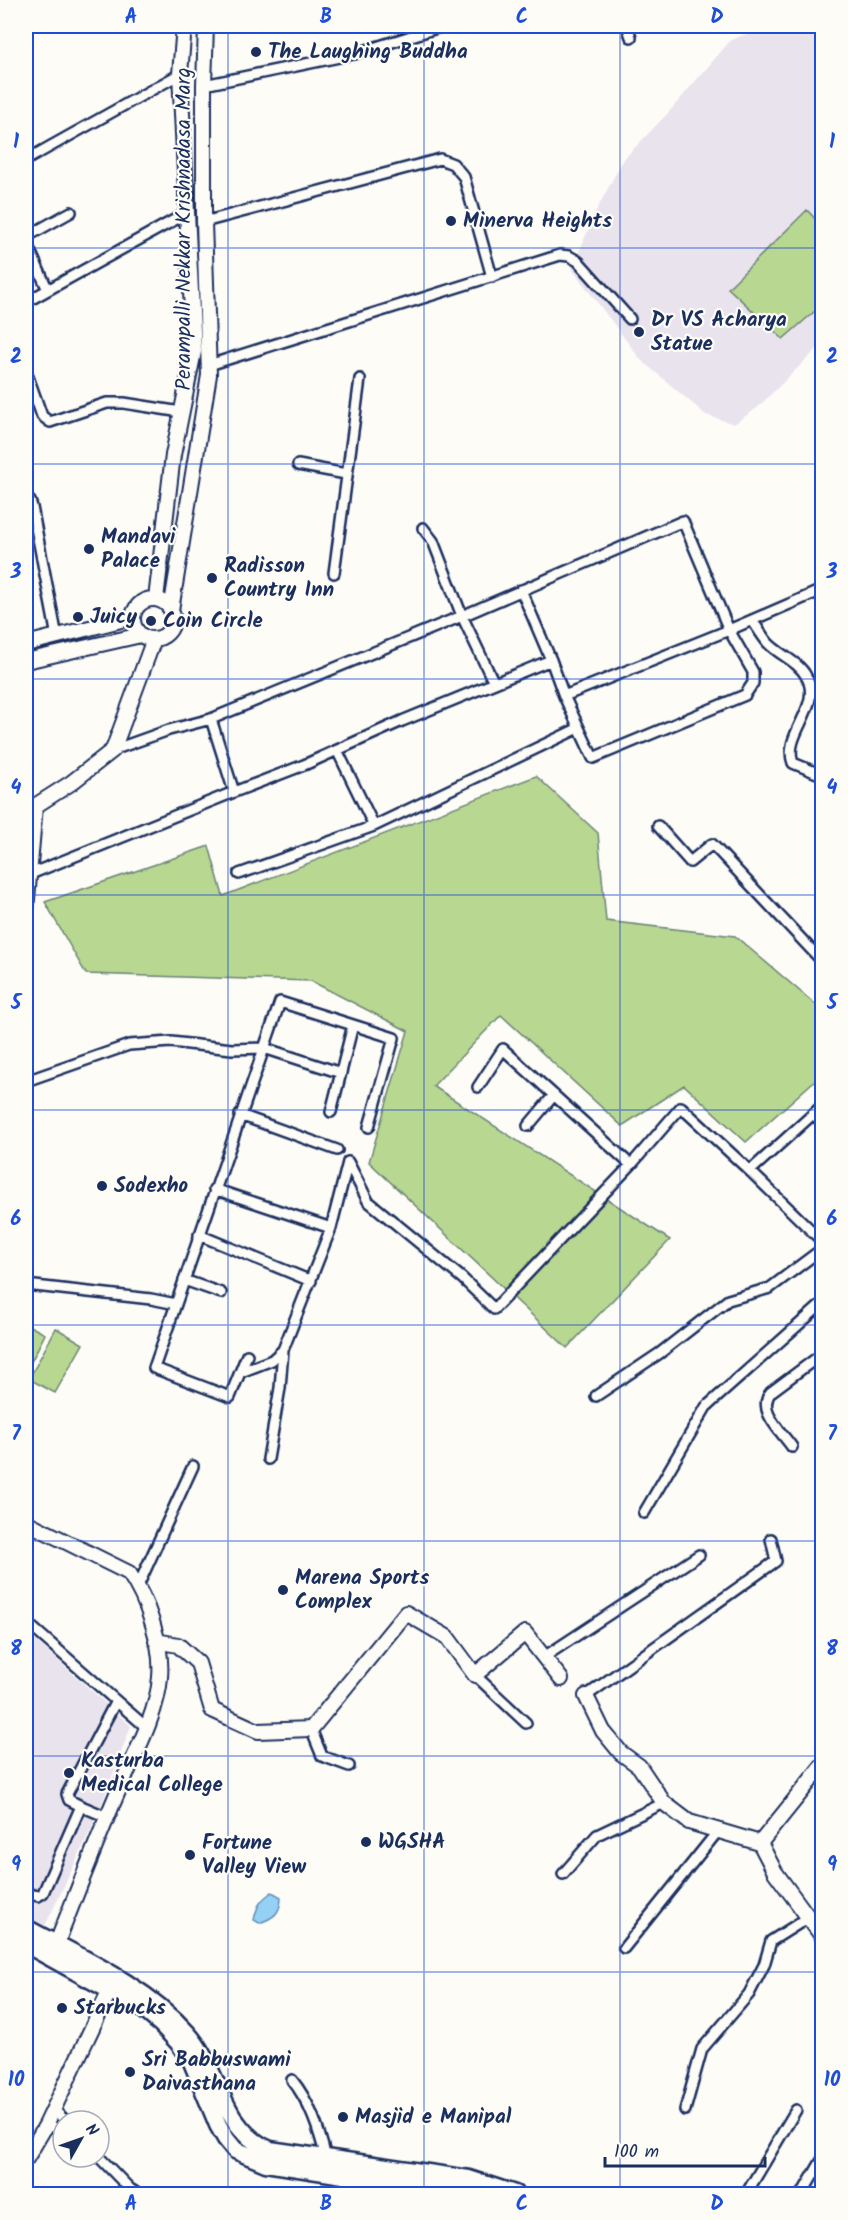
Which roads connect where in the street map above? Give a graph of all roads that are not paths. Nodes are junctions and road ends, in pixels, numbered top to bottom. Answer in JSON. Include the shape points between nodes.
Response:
{"nodes":[{"id":1,"x":184,"y":26,"type":"edge"},
{"id":2,"x":206,"y":26,"type":"edge"},
{"id":3,"x":443,"y":26,"type":"edge"},
{"id":4,"x":627,"y":26,"type":"edge"},
{"id":5,"x":631,"y":37,"type":"dead end"},
{"id":6,"x":180,"y":74,"type":"junction"},
{"id":7,"x":204,"y":85,"type":"junction"},
{"id":8,"x":26,"y":160,"type":"edge"},
{"id":9,"x":71,"y":212,"type":"dead end"},
{"id":10,"x":187,"y":213,"type":"junction"},
{"id":11,"x":204,"y":222,"type":"junction"},
{"id":12,"x":26,"y":237,"type":"edge"},
{"id":13,"x":26,"y":242,"type":"edge"},
{"id":14,"x":492,"y":277,"type":"junction"},
{"id":15,"x":48,"y":290,"type":"junction"},
{"id":16,"x":26,"y":302,"type":"edge"},
{"id":17,"x":630,"y":319,"type":"dead end"},
{"id":18,"x":209,"y":365,"type":"junction"},
{"id":19,"x":26,"y":371,"type":"edge"},
{"id":20,"x":360,"y":380,"type":"dead end"},
{"id":21,"x":181,"y":412,"type":"junction"},
{"id":22,"x":298,"y":465,"type":"dead end"},
{"id":23,"x":346,"y":474,"type":"junction"},
{"id":24,"x":26,"y":498,"type":"edge"},
{"id":25,"x":423,"y":528,"type":"dead end"},
{"id":26,"x":334,"y":573,"type":"dead end"},
{"id":27,"x":521,"y":590,"type":"junction"},
{"id":28,"x":822,"y":590,"type":"edge"},
{"id":29,"x":156,"y":599,"type":"junction"},
{"id":30,"x":171,"y":610,"type":"junction"},
{"id":31,"x":462,"y":616,"type":"junction"},
{"id":32,"x":133,"y":617,"type":"junction"},
{"id":33,"x":752,"y":620,"type":"junction"},
{"id":34,"x":729,"y":630,"type":"junction"},
{"id":35,"x":57,"y":637,"type":"junction"},
{"id":36,"x":147,"y":637,"type":"junction"},
{"id":37,"x":26,"y":644,"type":"edge"},
{"id":38,"x":551,"y":660,"type":"junction"},
{"id":39,"x":26,"y":661,"type":"edge"},
{"id":40,"x":144,"y":666,"type":"junction"},
{"id":41,"x":494,"y":683,"type":"junction"},
{"id":42,"x":137,"y":686,"type":"dead end"},
{"id":43,"x":564,"y":696,"type":"junction"},
{"id":44,"x":211,"y":719,"type":"junction"},
{"id":45,"x":579,"y":729,"type":"junction"},
{"id":46,"x":113,"y":750,"type":"junction"},
{"id":47,"x":337,"y":750,"type":"junction"},
{"id":48,"x":822,"y":775,"type":"edge"},
{"id":49,"x":234,"y":792,"type":"junction"},
{"id":50,"x":30,"y":810,"type":"edge"},
{"id":51,"x":374,"y":826,"type":"junction"},
{"id":52,"x":658,"y":826,"type":"dead end"},
{"id":53,"x":239,"y":874,"type":"dead end"},
{"id":54,"x":28,"y":875,"type":"junction"},
{"id":55,"x":26,"y":911,"type":"edge"},
{"id":56,"x":822,"y":961,"type":"edge"},
{"id":57,"x":353,"y":1025,"type":"junction"},
{"id":58,"x":264,"y":1048,"type":"junction"},
{"id":59,"x":341,"y":1073,"type":"junction"},
{"id":60,"x":26,"y":1081,"type":"edge"},
{"id":61,"x":478,"y":1087,"type":"dead end"},
{"id":62,"x":554,"y":1095,"type":"junction"},
{"id":63,"x":822,"y":1106,"type":"edge"},
{"id":64,"x":331,"y":1112,"type":"dead end"},
{"id":65,"x":813,"y":1114,"type":"junction"},
{"id":66,"x":240,"y":1115,"type":"junction"},
{"id":67,"x":822,"y":1122,"type":"edge"},
{"id":68,"x":528,"y":1126,"type":"dead end"},
{"id":69,"x":369,"y":1127,"type":"dead end"},
{"id":70,"x":337,"y":1150,"type":"dead end"},
{"id":71,"x":631,"y":1165,"type":"junction"},
{"id":72,"x":750,"y":1171,"type":"junction"},
{"id":73,"x":214,"y":1189,"type":"junction"},
{"id":74,"x":331,"y":1228,"type":"junction"},
{"id":75,"x":199,"y":1235,"type":"junction"},
{"id":76,"x":822,"y":1241,"type":"edge"},
{"id":77,"x":822,"y":1249,"type":"edge"},
{"id":78,"x":184,"y":1280,"type":"junction"},
{"id":79,"x":311,"y":1281,"type":"junction"},
{"id":80,"x":26,"y":1285,"type":"edge"},
{"id":81,"x":221,"y":1293,"type":"dead end"},
{"id":82,"x":176,"y":1304,"type":"junction"},
{"id":83,"x":822,"y":1304,"type":"edge"},
{"id":84,"x":283,"y":1350,"type":"junction"},
{"id":85,"x":822,"y":1354,"type":"edge"},
{"id":86,"x":247,"y":1355,"type":"dead end"},
{"id":87,"x":242,"y":1372,"type":"junction"},
{"id":88,"x":596,"y":1396,"type":"dead end"},
{"id":89,"x":792,"y":1447,"type":"dead end"},
{"id":90,"x":268,"y":1459,"type":"dead end"},
{"id":91,"x":193,"y":1466,"type":"dead end"},
{"id":92,"x":644,"y":1513,"type":"dead end"},
{"id":93,"x":26,"y":1521,"type":"edge"},
{"id":94,"x":771,"y":1539,"type":"dead end"},
{"id":95,"x":699,"y":1555,"type":"dead end"},
{"id":96,"x":138,"y":1586,"type":"junction"},
{"id":97,"x":26,"y":1622,"type":"edge"},
{"id":98,"x":156,"y":1641,"type":"junction"},
{"id":99,"x":544,"y":1657,"type":"junction"},
{"id":100,"x":475,"y":1675,"type":"junction"},
{"id":101,"x":561,"y":1679,"type":"dead end"},
{"id":102,"x":586,"y":1696,"type":"joint"},
{"id":103,"x":116,"y":1701,"type":"junction"},
{"id":104,"x":526,"y":1723,"type":"dead end"},
{"id":105,"x":146,"y":1727,"type":"junction"},
{"id":106,"x":311,"y":1729,"type":"junction"},
{"id":107,"x":349,"y":1766,"type":"dead end"},
{"id":108,"x":822,"y":1766,"type":"edge"},
{"id":109,"x":664,"y":1803,"type":"junction"},
{"id":110,"x":81,"y":1806,"type":"junction"},
{"id":111,"x":107,"y":1817,"type":"junction"},
{"id":112,"x":718,"y":1830,"type":"junction"},
{"id":113,"x":760,"y":1843,"type":"junction"},
{"id":114,"x":562,"y":1874,"type":"dead end"},
{"id":115,"x":26,"y":1893,"type":"edge"},
{"id":116,"x":809,"y":1917,"type":"junction"},
{"id":117,"x":26,"y":1928,"type":"edge"},
{"id":118,"x":822,"y":1936,"type":"edge"},
{"id":119,"x":26,"y":1944,"type":"edge"},
{"id":120,"x":56,"y":1945,"type":"junction"},
{"id":121,"x":624,"y":1948,"type":"dead end"},
{"id":122,"x":113,"y":1984,"type":"junction"},
{"id":123,"x":292,"y":2080,"type":"dead end"},
{"id":124,"x":54,"y":2109,"type":"edge"},
{"id":125,"x":686,"y":2110,"type":"dead end"},
{"id":126,"x":796,"y":2110,"type":"dead end"},
{"id":127,"x":51,"y":2116,"type":"edge"},
{"id":128,"x":46,"y":2126,"type":"junction"},
{"id":129,"x":51,"y":2127,"type":"edge"},
{"id":130,"x":326,"y":2158,"type":"junction"},
{"id":131,"x":26,"y":2159,"type":"edge"},
{"id":132,"x":822,"y":2160,"type":"edge"},
{"id":133,"x":109,"y":2169,"type":"edge"},
{"id":134,"x":129,"y":2192,"type":"edge"},
{"id":135,"x":138,"y":2194,"type":"edge"},
{"id":136,"x":465,"y":2194,"type":"edge"},
{"id":137,"x":515,"y":2194,"type":"edge"},
{"id":138,"x":746,"y":2194,"type":"edge"},
{"id":139,"x":802,"y":2194,"type":"edge"}],
"edges":[{"from":1,"to":6,"type":"street","name":"Perampalli Nekkar Krishnadasa Marg"},
{"from":2,"to":7,"type":"street","name":"Perampalli Nekkar Krishnadasa Marg"},
{"from":3,"to":7,"type":"street","via":[[354,54]]},
{"from":4,"to":5,"type":"street"},
{"from":6,"to":8,"type":"street"},
{"from":6,"to":10,"type":"street","name":"Perampalli Nekkar Krishnadasa Marg"},
{"from":7,"to":11,"type":"street","name":"Perampalli Nekkar Krishnadasa Marg"},
{"from":9,"to":12,"type":"street"},
{"from":10,"to":15,"type":"street"},
{"from":10,"to":21,"type":"street","name":"Perampalli Nekkar Krishnadasa Marg","via":[[194,351]]},
{"from":11,"to":14,"type":"street","via":[[440,159],[453,164],[464,177]]},
{"from":11,"to":18,"type":"street","name":"Perampalli Nekkar Krishnadasa Marg"},
{"from":13,"to":15,"type":"street"},
{"from":14,"to":17,"type":"street","via":[[560,255],[569,256],[579,261]]},
{"from":14,"to":18,"type":"street"},
{"from":15,"to":16,"type":"street"},
{"from":18,"to":30,"type":"street","name":"Perampalli Nekkar Krishnadasa Marg"},
{"from":19,"to":21,"type":"street","via":[[42,416],[50,422],[107,403]]},
{"from":20,"to":23,"type":"street"},
{"from":21,"to":29,"type":"street","name":"Perampalli Nekkar Krishnadasa Marg"},
{"from":22,"to":23,"type":"street"},
{"from":23,"to":26,"type":"street"},
{"from":24,"to":35,"type":"street","via":[[32,507]]},
{"from":25,"to":31,"type":"street","via":[[433,541]]},
{"from":27,"to":31,"type":"street"},
{"from":27,"to":34,"type":"street","via":[[683,521]]},
{"from":27,"to":38,"type":"street"},
{"from":28,"to":33,"type":"street"},
{"from":29,"to":30,"type":"street"},
{"from":29,"to":32,"type":"street","via":[[138,605]]},
{"from":30,"to":36,"type":"street","via":[[171,630],[166,635]]},
{"from":31,"to":41,"type":"street"},
{"from":31,"to":44,"type":"street"},
{"from":32,"to":35,"type":"street"},
{"from":32,"to":36,"type":"street","via":[[134,624]]},
{"from":33,"to":34,"type":"street"},
{"from":33,"to":48,"type":"street","via":[[768,643],[807,676],[808,707],[790,756],[793,764]]},
{"from":34,"to":43,"type":"street"},
{"from":34,"to":45,"type":"street","via":[[753,672],[753,684],[745,695],[593,758]]},
{"from":35,"to":37,"type":"street"},
{"from":36,"to":39,"type":"street"},
{"from":36,"to":40,"type":"street"},
{"from":38,"to":41,"type":"street"},
{"from":38,"to":43,"type":"street"},
{"from":40,"to":42,"type":"street"},
{"from":40,"to":46,"type":"street"},
{"from":41,"to":47,"type":"street"},
{"from":43,"to":45,"type":"street"},
{"from":44,"to":46,"type":"street"},
{"from":44,"to":49,"type":"street"},
{"from":45,"to":51,"type":"street"},
{"from":46,"to":50,"type":"street"},
{"from":47,"to":49,"type":"street"},
{"from":47,"to":51,"type":"street"},
{"from":49,"to":54,"type":"street"},
{"from":50,"to":54,"type":"street"},
{"from":51,"to":53,"type":"street"},
{"from":52,"to":56,"type":"street","via":[[690,862],[712,844]]},
{"from":54,"to":55,"type":"street"},
{"from":57,"to":58,"type":"street","via":[[280,1002]]},
{"from":57,"to":59,"type":"street"},
{"from":57,"to":69,"type":"street","via":[[394,1038]]},
{"from":58,"to":59,"type":"street"},
{"from":58,"to":60,"type":"street","via":[[232,1049],[171,1042],[129,1045]]},
{"from":58,"to":66,"type":"street"},
{"from":59,"to":64,"type":"street"},
{"from":61,"to":62,"type":"street","via":[[503,1049]]},
{"from":62,"to":68,"type":"street"},
{"from":62,"to":71,"type":"street"},
{"from":63,"to":65,"type":"street"},
{"from":65,"to":67,"type":"street"},
{"from":65,"to":72,"type":"street"},
{"from":66,"to":70,"type":"street"},
{"from":66,"to":73,"type":"street"},
{"from":71,"to":72,"type":"street","via":[[681,1107]]},
{"from":71,"to":74,"type":"street","via":[[494,1309],[368,1201],[348,1162]]},
{"from":72,"to":76,"type":"street"},
{"from":73,"to":74,"type":"street"},
{"from":73,"to":75,"type":"street"},
{"from":74,"to":79,"type":"street"},
{"from":75,"to":78,"type":"street"},
{"from":75,"to":79,"type":"street"},
{"from":77,"to":88,"type":"street","via":[[770,1288],[728,1300]]},
{"from":78,"to":81,"type":"street"},
{"from":78,"to":82,"type":"street"},
{"from":79,"to":84,"type":"street"},
{"from":80,"to":82,"type":"street"},
{"from":82,"to":87,"type":"street","via":[[154,1368],[230,1397]]},
{"from":83,"to":92,"type":"street","via":[[705,1407]]},
{"from":84,"to":87,"type":"street","via":[[272,1360]]},
{"from":84,"to":90,"type":"street"},
{"from":85,"to":89,"type":"street","via":[[765,1399],[765,1408]]},
{"from":86,"to":87,"type":"street"},
{"from":91,"to":96,"type":"street"},
{"from":93,"to":96,"type":"street","via":[[129,1573]]},
{"from":94,"to":102,"type":"street","via":[[776,1561]]},
{"from":95,"to":99,"type":"street"},
{"from":96,"to":98,"type":"street"},
{"from":97,"to":103,"type":"street"},
{"from":98,"to":105,"type":"street","via":[[160,1676]]},
{"from":98,"to":106,"type":"street","via":[[178,1645],[198,1663],[212,1710],[258,1731]]},
{"from":99,"to":100,"type":"street","via":[[525,1633]]},
{"from":99,"to":101,"type":"street"},
{"from":100,"to":104,"type":"street"},
{"from":100,"to":106,"type":"street","via":[[447,1637],[406,1613]]},
{"from":102,"to":109,"type":"street","via":[[603,1731],[621,1753],[639,1766]]},
{"from":103,"to":105,"type":"street"},
{"from":103,"to":110,"type":"street","via":[[67,1794],[69,1800]]},
{"from":105,"to":111,"type":"street"},
{"from":106,"to":107,"type":"street","via":[[322,1756]]},
{"from":108,"to":113,"type":"street"},
{"from":109,"to":112,"type":"street","via":[[689,1822]]},
{"from":109,"to":114,"type":"street","via":[[597,1834]]},
{"from":110,"to":111,"type":"street"},
{"from":110,"to":115,"type":"street","via":[[43,1893]]},
{"from":111,"to":120,"type":"street"},
{"from":112,"to":113,"type":"street"},
{"from":112,"to":121,"type":"street"},
{"from":113,"to":116,"type":"street","via":[[775,1872]]},
{"from":116,"to":118,"type":"street"},
{"from":116,"to":125,"type":"street","via":[[771,1941],[749,1994],[702,2049]]},
{"from":117,"to":120,"type":"highway"},
{"from":119,"to":122,"type":"highway"},
{"from":120,"to":122,"type":"highway"},
{"from":122,"to":124,"type":"street"},
{"from":122,"to":130,"type":"highway","via":[[145,1996],[188,2034],[200,2050],[234,2120],[255,2144]]},
{"from":122,"to":136,"type":"highway","via":[[178,2042],[192,2062],[218,2125],[235,2150],[266,2163]]},
{"from":123,"to":130,"type":"street","via":[[311,2112]]},
{"from":126,"to":138,"type":"street"},
{"from":127,"to":128,"type":"street"},
{"from":128,"to":129,"type":"street"},
{"from":128,"to":131,"type":"street"},
{"from":130,"to":137,"type":"highway","via":[[469,2179]]},
{"from":132,"to":139,"type":"street"},
{"from":133,"to":134,"type":"street"},
{"from":134,"to":135,"type":"street"}]}
